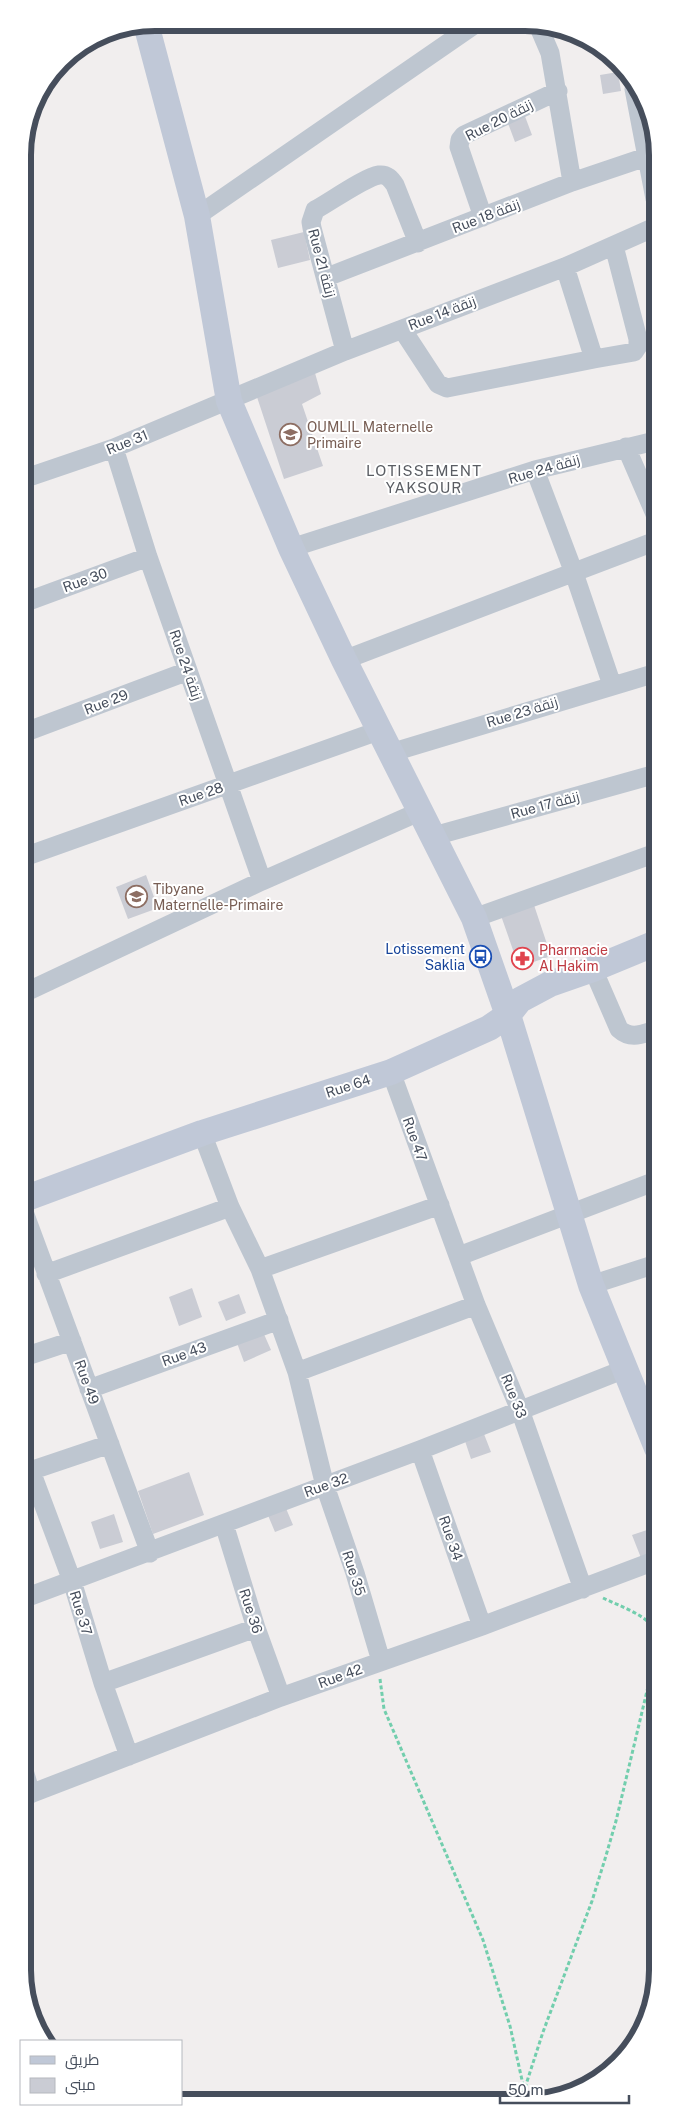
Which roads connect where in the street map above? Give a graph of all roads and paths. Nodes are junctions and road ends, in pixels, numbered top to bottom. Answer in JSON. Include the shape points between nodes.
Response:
{"nodes":[{"id":1,"x":465,"y":31,"type":"edge"},
{"id":2,"x":148,"y":32,"type":"edge"},
{"id":3,"x":541,"y":33,"type":"edge"},
{"id":4,"x":558,"y":91,"type":"junction"},
{"id":5,"x":644,"y":124,"type":"edge"},
{"id":6,"x":646,"y":157,"type":"junction"},
{"id":7,"x":649,"y":171,"type":"edge"},
{"id":8,"x":572,"y":182,"type":"junction"},
{"id":9,"x":197,"y":216,"type":"junction"},
{"id":10,"x":482,"y":217,"type":"junction"},
{"id":11,"x":649,"y":230,"type":"edge"},
{"id":12,"x":418,"y":243,"type":"junction"},
{"id":13,"x":614,"y":246,"type":"junction"},
{"id":14,"x":565,"y":267,"type":"junction"},
{"id":15,"x":327,"y":277,"type":"junction"},
{"id":16,"x":402,"y":329,"type":"junction"},
{"id":17,"x":345,"y":351,"type":"junction"},
{"id":18,"x":594,"y":358,"type":"junction"},
{"id":19,"x":229,"y":400,"type":"junction"},
{"id":20,"x":649,"y":442,"type":"edge"},
{"id":21,"x":626,"y":447,"type":"junction"},
{"id":22,"x":114,"y":448,"type":"junction"},
{"id":23,"x":535,"y":470,"type":"junction"},
{"id":24,"x":32,"y":476,"type":"edge"},
{"id":25,"x":649,"y":498,"type":"edge"},
{"id":26,"x":649,"y":544,"type":"edge"},
{"id":27,"x":291,"y":548,"type":"junction"},
{"id":28,"x":148,"y":557,"type":"junction"},
{"id":29,"x":574,"y":572,"type":"junction"},
{"id":30,"x":32,"y":600,"type":"edge"},
{"id":31,"x":344,"y":660,"type":"junction"},
{"id":32,"x":188,"y":671,"type":"junction"},
{"id":33,"x":649,"y":675,"type":"edge"},
{"id":34,"x":612,"y":685,"type":"junction"},
{"id":35,"x":32,"y":730,"type":"edge"},
{"id":36,"x":384,"y":742,"type":"junction"},
{"id":37,"x":649,"y":776,"type":"edge"},
{"id":38,"x":228,"y":784,"type":"junction"},
{"id":39,"x":421,"y":811,"type":"junction"},
{"id":40,"x":434,"y":836,"type":"junction"},
{"id":41,"x":32,"y":853,"type":"edge"},
{"id":42,"x":649,"y":856,"type":"edge"},
{"id":43,"x":262,"y":881,"type":"junction"},
{"id":44,"x":474,"y":918,"type":"junction"},
{"id":45,"x":649,"y":947,"type":"edge"},
{"id":46,"x":593,"y":970,"type":"junction"},
{"id":47,"x":32,"y":988,"type":"edge"},
{"id":48,"x":508,"y":1015,"type":"junction"},
{"id":49,"x":649,"y":1032,"type":"edge"},
{"id":50,"x":391,"y":1072,"type":"junction"},
{"id":51,"x":202,"y":1133,"type":"junction"},
{"id":52,"x":648,"y":1184,"type":"edge"},
{"id":53,"x":31,"y":1195,"type":"edge"},
{"id":54,"x":440,"y":1205,"type":"junction"},
{"id":55,"x":230,"y":1207,"type":"junction"},
{"id":56,"x":571,"y":1215,"type":"junction"},
{"id":57,"x":31,"y":1233,"type":"edge"},
{"id":58,"x":459,"y":1256,"type":"junction"},
{"id":59,"x":648,"y":1266,"type":"edge"},
{"id":60,"x":260,"y":1269,"type":"junction"},
{"id":61,"x":46,"y":1274,"type":"junction"},
{"id":62,"x":591,"y":1284,"type":"junction"},
{"id":63,"x":476,"y":1305,"type":"junction"},
{"id":64,"x":279,"y":1320,"type":"junction"},
{"id":65,"x":72,"y":1341,"type":"junction"},
{"id":66,"x":31,"y":1355,"type":"edge"},
{"id":67,"x":625,"y":1369,"type":"junction"},
{"id":68,"x":297,"y":1372,"type":"junction"},
{"id":69,"x":90,"y":1389,"type":"junction"},
{"id":70,"x":520,"y":1410,"type":"junction"},
{"id":71,"x":648,"y":1427,"type":"edge"},
{"id":72,"x":110,"y":1444,"type":"junction"},
{"id":73,"x":420,"y":1450,"type":"junction"},
{"id":74,"x":31,"y":1471,"type":"edge"},
{"id":75,"x":31,"y":1480,"type":"edge"},
{"id":76,"x":325,"y":1486,"type":"junction"},
{"id":77,"x":224,"y":1524,"type":"junction"},
{"id":78,"x":150,"y":1553,"type":"junction"},
{"id":79,"x":648,"y":1563,"type":"edge"},
{"id":80,"x":72,"y":1581,"type":"junction"},
{"id":81,"x":583,"y":1588,"type":"junction"},
{"id":82,"x":31,"y":1595,"type":"edge"},
{"id":83,"x":648,"y":1621,"type":"edge"},
{"id":84,"x":482,"y":1626,"type":"junction"},
{"id":85,"x":256,"y":1628,"type":"junction"},
{"id":86,"x":381,"y":1661,"type":"junction"},
{"id":87,"x":103,"y":1683,"type":"junction"},
{"id":88,"x":648,"y":1686,"type":"edge"},
{"id":89,"x":281,"y":1697,"type":"junction"},
{"id":90,"x":129,"y":1756,"type":"junction"},
{"id":91,"x":31,"y":1794,"type":"edge"},
{"id":92,"x":524,"y":2090,"type":"junction"},
{"id":93,"x":523,"y":2094,"type":"edge"}],
"edges":[{"from":1,"to":9,"type":"street"},
{"from":2,"to":9,"type":"street"},
{"from":3,"to":4,"type":"street","via":[[550,54]]},
{"from":4,"to":8,"type":"street"},
{"from":4,"to":10,"type":"street","name":"Rue 20 زنقة","via":[[464,135],[460,140],[459,147]]},
{"from":5,"to":6,"type":"street"},
{"from":6,"to":7,"type":"street"},
{"from":6,"to":8,"type":"street","name":"Rue 18 زنقة"},
{"from":8,"to":10,"type":"street","name":"Rue 18 زنقة"},
{"from":9,"to":19,"type":"street"},
{"from":10,"to":12,"type":"street","name":"Rue 18 زنقة"},
{"from":11,"to":13,"type":"street","name":"Rue 14 زنقة"},
{"from":12,"to":15,"type":"street","name":"Rue 18 زنقة"},
{"from":12,"to":15,"type":"street","name":"Rue 21 زنقة","via":[[395,184],[385,175],[372,177],[313,214],[312,228]]},
{"from":13,"to":14,"type":"street","name":"Rue 14 زنقة"},
{"from":13,"to":18,"type":"street","via":[[638,346],[634,352]]},
{"from":14,"to":16,"type":"street","name":"Rue 14 زنقة"},
{"from":14,"to":18,"type":"street"},
{"from":15,"to":17,"type":"street","name":"Rue 21 زنقة"},
{"from":16,"to":17,"type":"street","name":"Rue 14 زنقة"},
{"from":16,"to":18,"type":"street","via":[[438,384],[447,388]]},
{"from":17,"to":19,"type":"street","name":"Rue 14 زنقة"},
{"from":19,"to":22,"type":"street","name":"Rue 31"},
{"from":19,"to":27,"type":"street"},
{"from":20,"to":21,"type":"street","name":"Rue 24 زنقة"},
{"from":21,"to":23,"type":"street","name":"Rue 24 زنقة"},
{"from":21,"to":25,"type":"street"},
{"from":22,"to":24,"type":"street","name":"Rue 31"},
{"from":22,"to":28,"type":"street","name":"Rue 24 زنقة"},
{"from":23,"to":27,"type":"street","name":"Rue 24 زنقة"},
{"from":23,"to":29,"type":"street"},
{"from":26,"to":29,"type":"street"},
{"from":27,"to":31,"type":"street"},
{"from":28,"to":30,"type":"street","name":"Rue 30"},
{"from":28,"to":32,"type":"street","name":"Rue 24 زنقة"},
{"from":29,"to":31,"type":"street"},
{"from":29,"to":34,"type":"street"},
{"from":31,"to":36,"type":"street"},
{"from":32,"to":35,"type":"street","name":"Rue 29"},
{"from":32,"to":38,"type":"street","name":"Rue 24 زنقة"},
{"from":33,"to":34,"type":"street","name":"Rue 23 زنقة"},
{"from":34,"to":36,"type":"street","name":"Rue 23 زنقة"},
{"from":36,"to":38,"type":"street","name":"Rue 28"},
{"from":36,"to":39,"type":"street"},
{"from":37,"to":40,"type":"street","name":"Rue 17 زنقة"},
{"from":38,"to":41,"type":"street","name":"Rue 28"},
{"from":38,"to":43,"type":"street","name":"Rue 24 زنقة"},
{"from":39,"to":40,"type":"street"},
{"from":39,"to":43,"type":"street"},
{"from":40,"to":44,"type":"street"},
{"from":42,"to":44,"type":"street"},
{"from":43,"to":47,"type":"street"},
{"from":44,"to":48,"type":"street"},
{"from":45,"to":46,"type":"street","name":"Rue 64"},
{"from":46,"to":48,"type":"street","name":"Rue 64","via":[[534,992],[520,1000]]},
{"from":46,"to":49,"type":"street","via":[[619,1029],[632,1036]]},
{"from":48,"to":50,"type":"street","name":"Rue 64","via":[[469,1038]]},
{"from":48,"to":56,"type":"street"},
{"from":50,"to":51,"type":"street","name":"Rue 64"},
{"from":50,"to":54,"type":"street","name":"Rue 47"},
{"from":51,"to":53,"type":"street","name":"Rue 64"},
{"from":51,"to":55,"type":"street","name":"Rue 35"},
{"from":52,"to":56,"type":"street"},
{"from":54,"to":58,"type":"street","name":"Rue 33"},
{"from":54,"to":60,"type":"street"},
{"from":55,"to":60,"type":"street","name":"Rue 35"},
{"from":55,"to":61,"type":"street"},
{"from":56,"to":58,"type":"street"},
{"from":56,"to":62,"type":"street"},
{"from":57,"to":61,"type":"street","name":"Rue 49"},
{"from":58,"to":63,"type":"street","name":"Rue 33"},
{"from":59,"to":62,"type":"street"},
{"from":60,"to":64,"type":"street","name":"Rue 35"},
{"from":61,"to":65,"type":"street","name":"Rue 49"},
{"from":62,"to":67,"type":"street"},
{"from":63,"to":68,"type":"street"},
{"from":63,"to":70,"type":"street","name":"Rue 33"},
{"from":64,"to":68,"type":"street","name":"Rue 35"},
{"from":64,"to":69,"type":"street","name":"Rue 43"},
{"from":65,"to":66,"type":"street"},
{"from":65,"to":69,"type":"street","name":"Rue 49"},
{"from":67,"to":70,"type":"street","name":"Rue 32"},
{"from":67,"to":71,"type":"street"},
{"from":68,"to":76,"type":"street","name":"Rue 35"},
{"from":69,"to":72,"type":"street","name":"Rue 49"},
{"from":70,"to":73,"type":"street","name":"Rue 32"},
{"from":70,"to":81,"type":"street","name":"Rue 33"},
{"from":72,"to":74,"type":"street"},
{"from":72,"to":78,"type":"street","name":"Rue 49"},
{"from":73,"to":76,"type":"street","name":"Rue 32"},
{"from":73,"to":84,"type":"street","name":"Rue 34"},
{"from":75,"to":80,"type":"street","name":"Rue 37"},
{"from":76,"to":77,"type":"street","name":"Rue 32"},
{"from":76,"to":86,"type":"street","name":"Rue 35"},
{"from":77,"to":78,"type":"street","name":"Rue 32"},
{"from":77,"to":85,"type":"street","name":"Rue 36"},
{"from":78,"to":80,"type":"street","name":"Rue 32"},
{"from":79,"to":81,"type":"street","name":"Rue 42"},
{"from":80,"to":82,"type":"street","name":"Rue 32"},
{"from":80,"to":87,"type":"street","name":"Rue 37"},
{"from":81,"to":83,"type":"path"},
{"from":81,"to":84,"type":"street","name":"Rue 42"},
{"from":84,"to":86,"type":"street","name":"Rue 42"},
{"from":85,"to":87,"type":"street"},
{"from":85,"to":89,"type":"street","name":"Rue 36"},
{"from":86,"to":89,"type":"street","name":"Rue 42"},
{"from":86,"to":92,"type":"path","via":[[384,1709],[483,1940],[510,2026]]},
{"from":87,"to":90,"type":"street","name":"Rue 37"},
{"from":88,"to":92,"type":"path","via":[[605,1859]]},
{"from":89,"to":90,"type":"street","name":"Rue 42"},
{"from":90,"to":91,"type":"street","name":"Rue 42"},
{"from":92,"to":93,"type":"path"}]}
